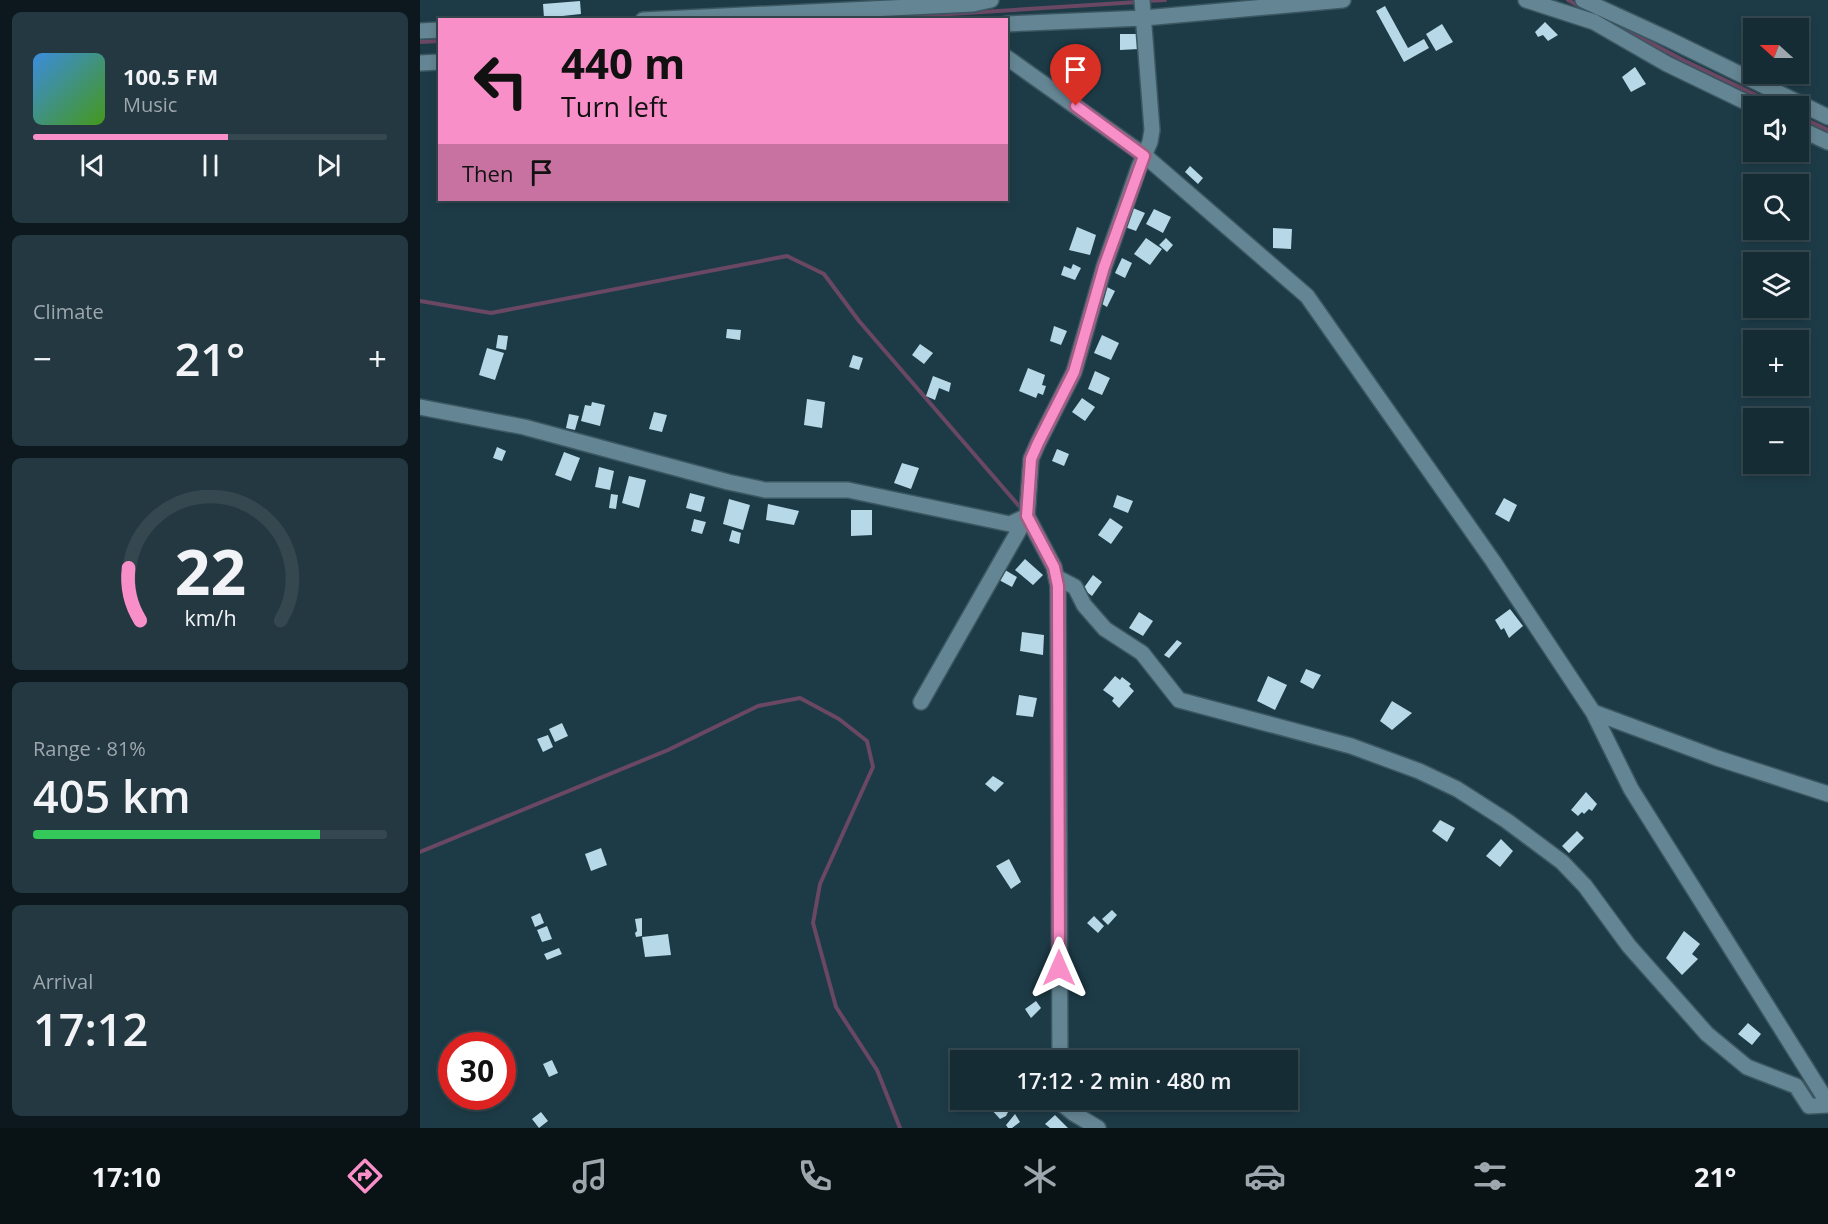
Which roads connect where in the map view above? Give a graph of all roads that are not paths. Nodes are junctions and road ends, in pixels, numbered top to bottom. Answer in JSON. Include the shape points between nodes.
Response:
{"nodes":[{"id":1,"x":992,"y":0,"type":"edge"},
{"id":2,"x":1343,"y":0,"type":"edge"},
{"id":3,"x":1526,"y":0,"type":"edge"},
{"id":4,"x":1583,"y":0,"type":"edge"},
{"id":5,"x":1144,"y":10,"type":"edge"},
{"id":6,"x":684,"y":18,"type":"edge"},
{"id":7,"x":1008,"y":24,"type":"edge"},
{"id":8,"x":438,"y":30,"type":"edge"},
{"id":9,"x":420,"y":31,"type":"edge"},
{"id":10,"x":1008,"y":58,"type":"edge"},
{"id":11,"x":438,"y":62,"type":"edge"},
{"id":12,"x":420,"y":63,"type":"edge"},
{"id":13,"x":1743,"y":101,"type":"edge"},
{"id":14,"x":1828,"y":117,"type":"edge"},
{"id":15,"x":1809,"y":133,"type":"edge"},
{"id":16,"x":1828,"y":142,"type":"edge"},
{"id":17,"x":1144,"y":156,"type":"junction"},
{"id":18,"x":420,"y":407,"type":"edge"},
{"id":19,"x":1027,"y":516,"type":"junction"},
{"id":20,"x":1056,"y":577,"type":"junction"},
{"id":21,"x":921,"y":702,"type":"dead end"},
{"id":22,"x":1593,"y":712,"type":"junction"},
{"id":23,"x":1828,"y":794,"type":"edge"},
{"id":24,"x":1060,"y":1050,"type":"edge"},
{"id":25,"x":1828,"y":1104,"type":"edge"},
{"id":26,"x":1069,"y":1110,"type":"edge"},
{"id":27,"x":1098,"y":1128,"type":"edge"}],
"edges":[{"from":1,"to":6,"type":"street"},
{"from":2,"to":5,"type":"street"},
{"from":3,"to":13,"type":"street","via":[[1594,21],[1667,64]]},
{"from":4,"to":14,"type":"street"},
{"from":5,"to":7,"type":"street"},
{"from":5,"to":17,"type":"street","via":[[1152,130]]},
{"from":8,"to":9,"type":"street"},
{"from":10,"to":17,"type":"street"},
{"from":11,"to":12,"type":"street"},
{"from":15,"to":16,"type":"street"},
{"from":17,"to":19,"type":"street","via":[[1104,267],[1074,372],[1031,459]]},
{"from":17,"to":22,"type":"street","via":[[1307,296],[1480,542]]},
{"from":18,"to":19,"type":"street","via":[[524,427],[765,490],[848,490],[1010,524]]},
{"from":19,"to":20,"type":"street"},
{"from":19,"to":21,"type":"street"},
{"from":20,"to":24,"type":"street"},
{"from":20,"to":25,"type":"street","via":[[1076,587],[1084,605],[1105,629],[1142,653],[1179,700],[1351,746],[1419,771],[1457,789],[1507,821],[1562,862],[1585,886],[1629,946],[1707,1034],[1747,1067],[1796,1086],[1809,1106]]},
{"from":22,"to":23,"type":"street"},
{"from":22,"to":25,"type":"street","via":[[1631,789]]},
{"from":26,"to":27,"type":"street"}]}
